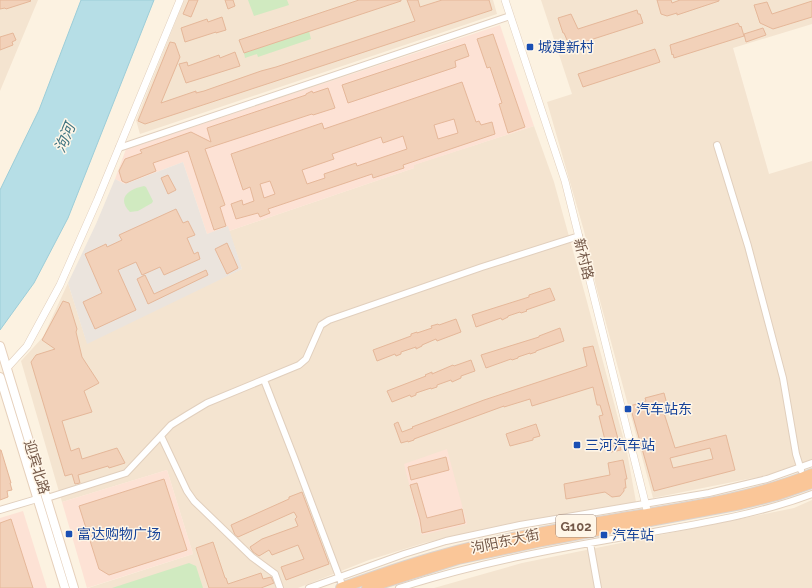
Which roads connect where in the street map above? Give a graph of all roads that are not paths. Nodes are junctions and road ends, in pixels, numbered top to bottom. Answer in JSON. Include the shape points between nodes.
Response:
{"nodes":[{"id":1,"x":180,"y":0,"type":"edge"},
{"id":2,"x":505,"y":0,"type":"edge"},
{"id":3,"x":510,"y":16,"type":"junction"},
{"id":4,"x":717,"y":144,"type":"dead end"},
{"id":5,"x":119,"y":148,"type":"junction"},
{"id":6,"x":579,"y":236,"type":"junction"},
{"id":7,"x":0,"y":346,"type":"edge"},
{"id":8,"x":6,"y":364,"type":"junction"},
{"id":9,"x":264,"y":380,"type":"junction"},
{"id":10,"x":1,"y":381,"type":"edge"},
{"id":11,"x":161,"y":436,"type":"junction"},
{"id":12,"x":812,"y":463,"type":"edge"},
{"id":13,"x":807,"y":475,"type":"edge"},
{"id":14,"x":812,"y":494,"type":"edge"},
{"id":15,"x":47,"y":498,"type":"junction"},
{"id":16,"x":37,"y":499,"type":"junction"},
{"id":17,"x":0,"y":510,"type":"edge"},
{"id":18,"x":648,"y":513,"type":"junction"},
{"id":19,"x":590,"y":543,"type":"junction"},
{"id":20,"x":339,"y":577,"type":"junction"},
{"id":21,"x":65,"y":588,"type":"edge"},
{"id":22,"x":74,"y":588,"type":"edge"},
{"id":23,"x":280,"y":588,"type":"edge"},
{"id":24,"x":309,"y":588,"type":"edge"},
{"id":25,"x":342,"y":588,"type":"edge"},
{"id":26,"x":367,"y":588,"type":"edge"},
{"id":27,"x":399,"y":588,"type":"edge"},
{"id":28,"x":598,"y":588,"type":"edge"}],
"edges":[{"from":1,"to":5,"type":"street"},
{"from":2,"to":3,"type":"street","name":"新村路"},
{"from":3,"to":5,"type":"street"},
{"from":3,"to":6,"type":"street","name":"新村路","via":[[565,181]]},
{"from":4,"to":13,"type":"street","via":[[748,246],[783,378],[796,454]]},
{"from":5,"to":8,"type":"street","via":[[81,239],[44,316],[28,346]]},
{"from":6,"to":9,"type":"street","via":[[329,320],[322,325],[306,359],[299,365]]},
{"from":6,"to":18,"type":"street","name":"新村路"},
{"from":7,"to":8,"type":"main road","name":"迎宾北路"},
{"from":8,"to":15,"type":"main road","name":"迎宾北路"},
{"from":9,"to":11,"type":"street","via":[[207,404],[171,425]]},
{"from":9,"to":20,"type":"street"},
{"from":10,"to":16,"type":"main road","name":"迎宾北路"},
{"from":11,"to":15,"type":"street","via":[[126,473]]},
{"from":11,"to":23,"type":"street","via":[[194,501],[252,557],[275,574]]},
{"from":12,"to":13,"type":"street"},
{"from":13,"to":18,"type":"street","via":[[767,479]]},
{"from":13,"to":18,"type":"highway","name":"泃阳东大街","number":"G102","via":[[777,495],[741,504]]},
{"from":14,"to":19,"type":"street","via":[[743,515]]},
{"from":15,"to":22,"type":"main road","name":"迎宾北路"},
{"from":16,"to":17,"type":"street"},
{"from":16,"to":21,"type":"main road","name":"迎宾北路"},
{"from":18,"to":20,"type":"street","via":[[520,525],[446,541]]},
{"from":18,"to":25,"type":"highway","name":"泃阳东大街","number":"G102","via":[[449,553]]},
{"from":18,"to":26,"type":"highway","name":"泃阳东大街","number":"G102","via":[[542,541],[458,559]]},
{"from":19,"to":27,"type":"street","via":[[461,570]]},
{"from":19,"to":28,"type":"street"},
{"from":20,"to":24,"type":"street"},
{"from":20,"to":25,"type":"street"}]}
